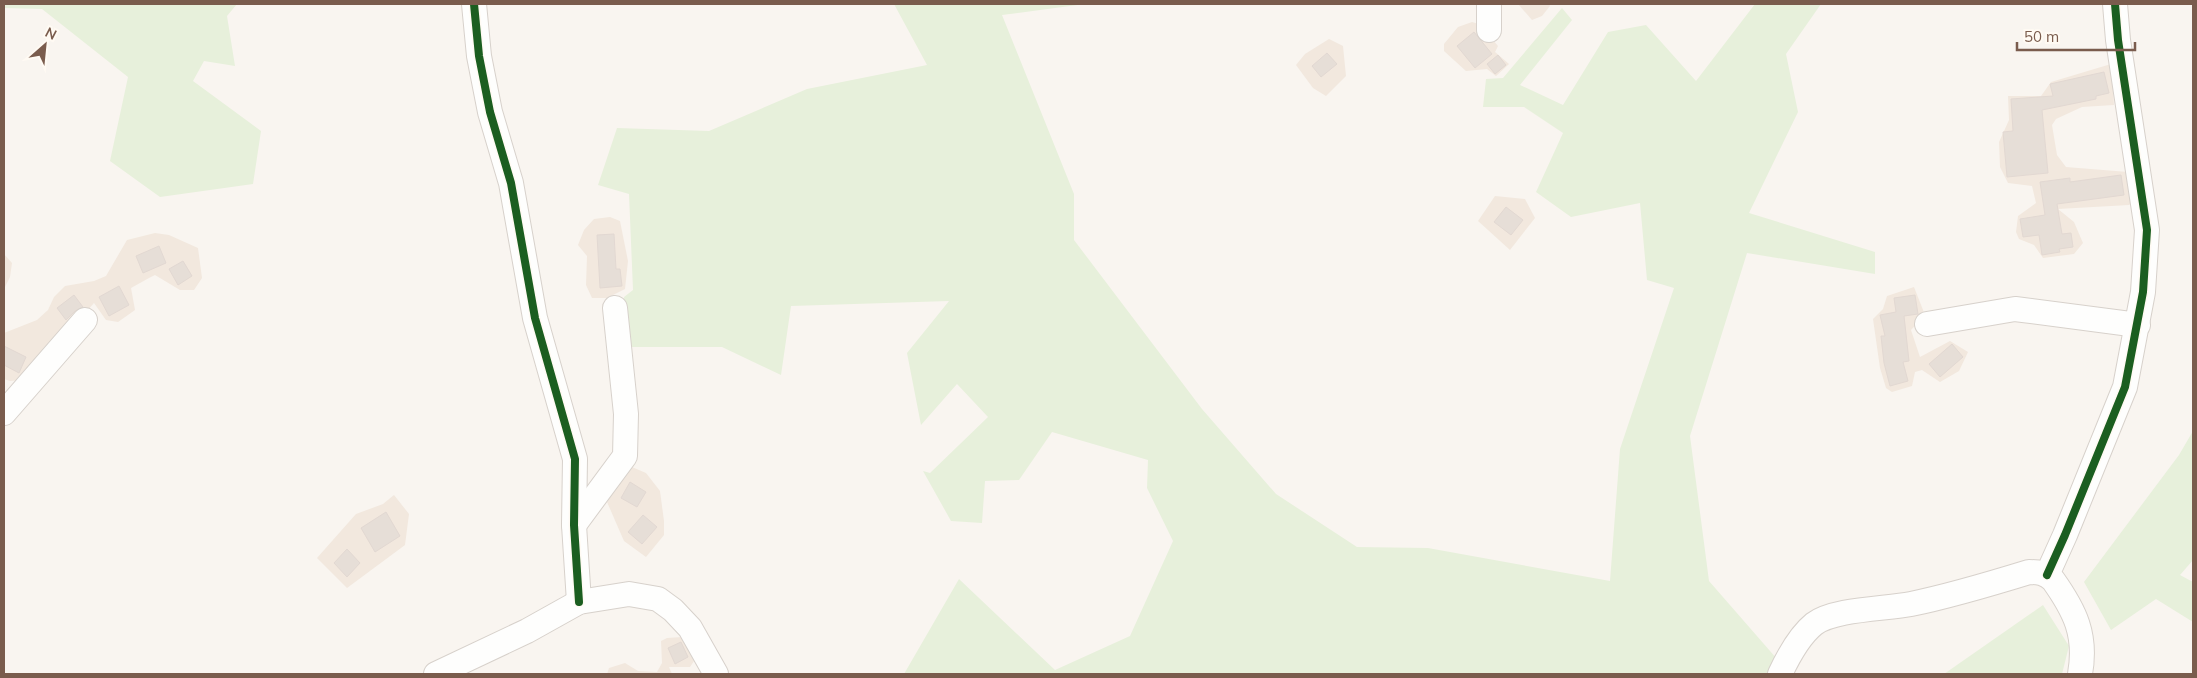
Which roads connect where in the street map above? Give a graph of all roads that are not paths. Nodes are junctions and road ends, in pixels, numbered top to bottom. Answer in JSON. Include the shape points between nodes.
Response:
{"nodes":[{"id":1,"x":474,"y":4,"type":"edge"},
{"id":2,"x":1489,"y":4,"type":"edge"},
{"id":3,"x":2115,"y":4,"type":"edge"},
{"id":4,"x":1489,"y":30,"type":"dead end"},
{"id":5,"x":614,"y":308,"type":"dead end"},
{"id":6,"x":85,"y":320,"type":"dead end"},
{"id":7,"x":1927,"y":324,"type":"dead end"},
{"id":8,"x":2138,"y":325,"type":"junction"},
{"id":9,"x":4,"y":413,"type":"edge"},
{"id":10,"x":574,"y":525,"type":"junction"},
{"id":11,"x":2047,"y":575,"type":"junction"},
{"id":12,"x":579,"y":602,"type":"junction"},
{"id":13,"x":436,"y":674,"type":"edge"},
{"id":14,"x":716,"y":674,"type":"edge"},
{"id":15,"x":1780,"y":674,"type":"edge"},
{"id":16,"x":2080,"y":674,"type":"edge"}],
"edges":[{"from":1,"to":10,"type":"street","via":[[479,56],[490,112],[511,183],[535,318],[575,460]]},
{"from":2,"to":4,"type":"street"},
{"from":3,"to":8,"type":"street","via":[[2147,230]]},
{"from":5,"to":10,"type":"street","via":[[626,414],[625,456]]},
{"from":6,"to":9,"type":"street"},
{"from":7,"to":8,"type":"street","via":[[2015,309]]},
{"from":8,"to":11,"type":"street","via":[[2125,387]]},
{"from":10,"to":12,"type":"street"},
{"from":11,"to":15,"type":"street","via":[[2028,572],[1910,604],[1825,619],[1804,634]]},
{"from":11,"to":16,"type":"street","via":[[2059,588],[2077,620],[2082,644]]},
{"from":12,"to":13,"type":"street","via":[[527,631]]},
{"from":12,"to":14,"type":"street","via":[[628,594],[658,599],[690,628]]}]}
